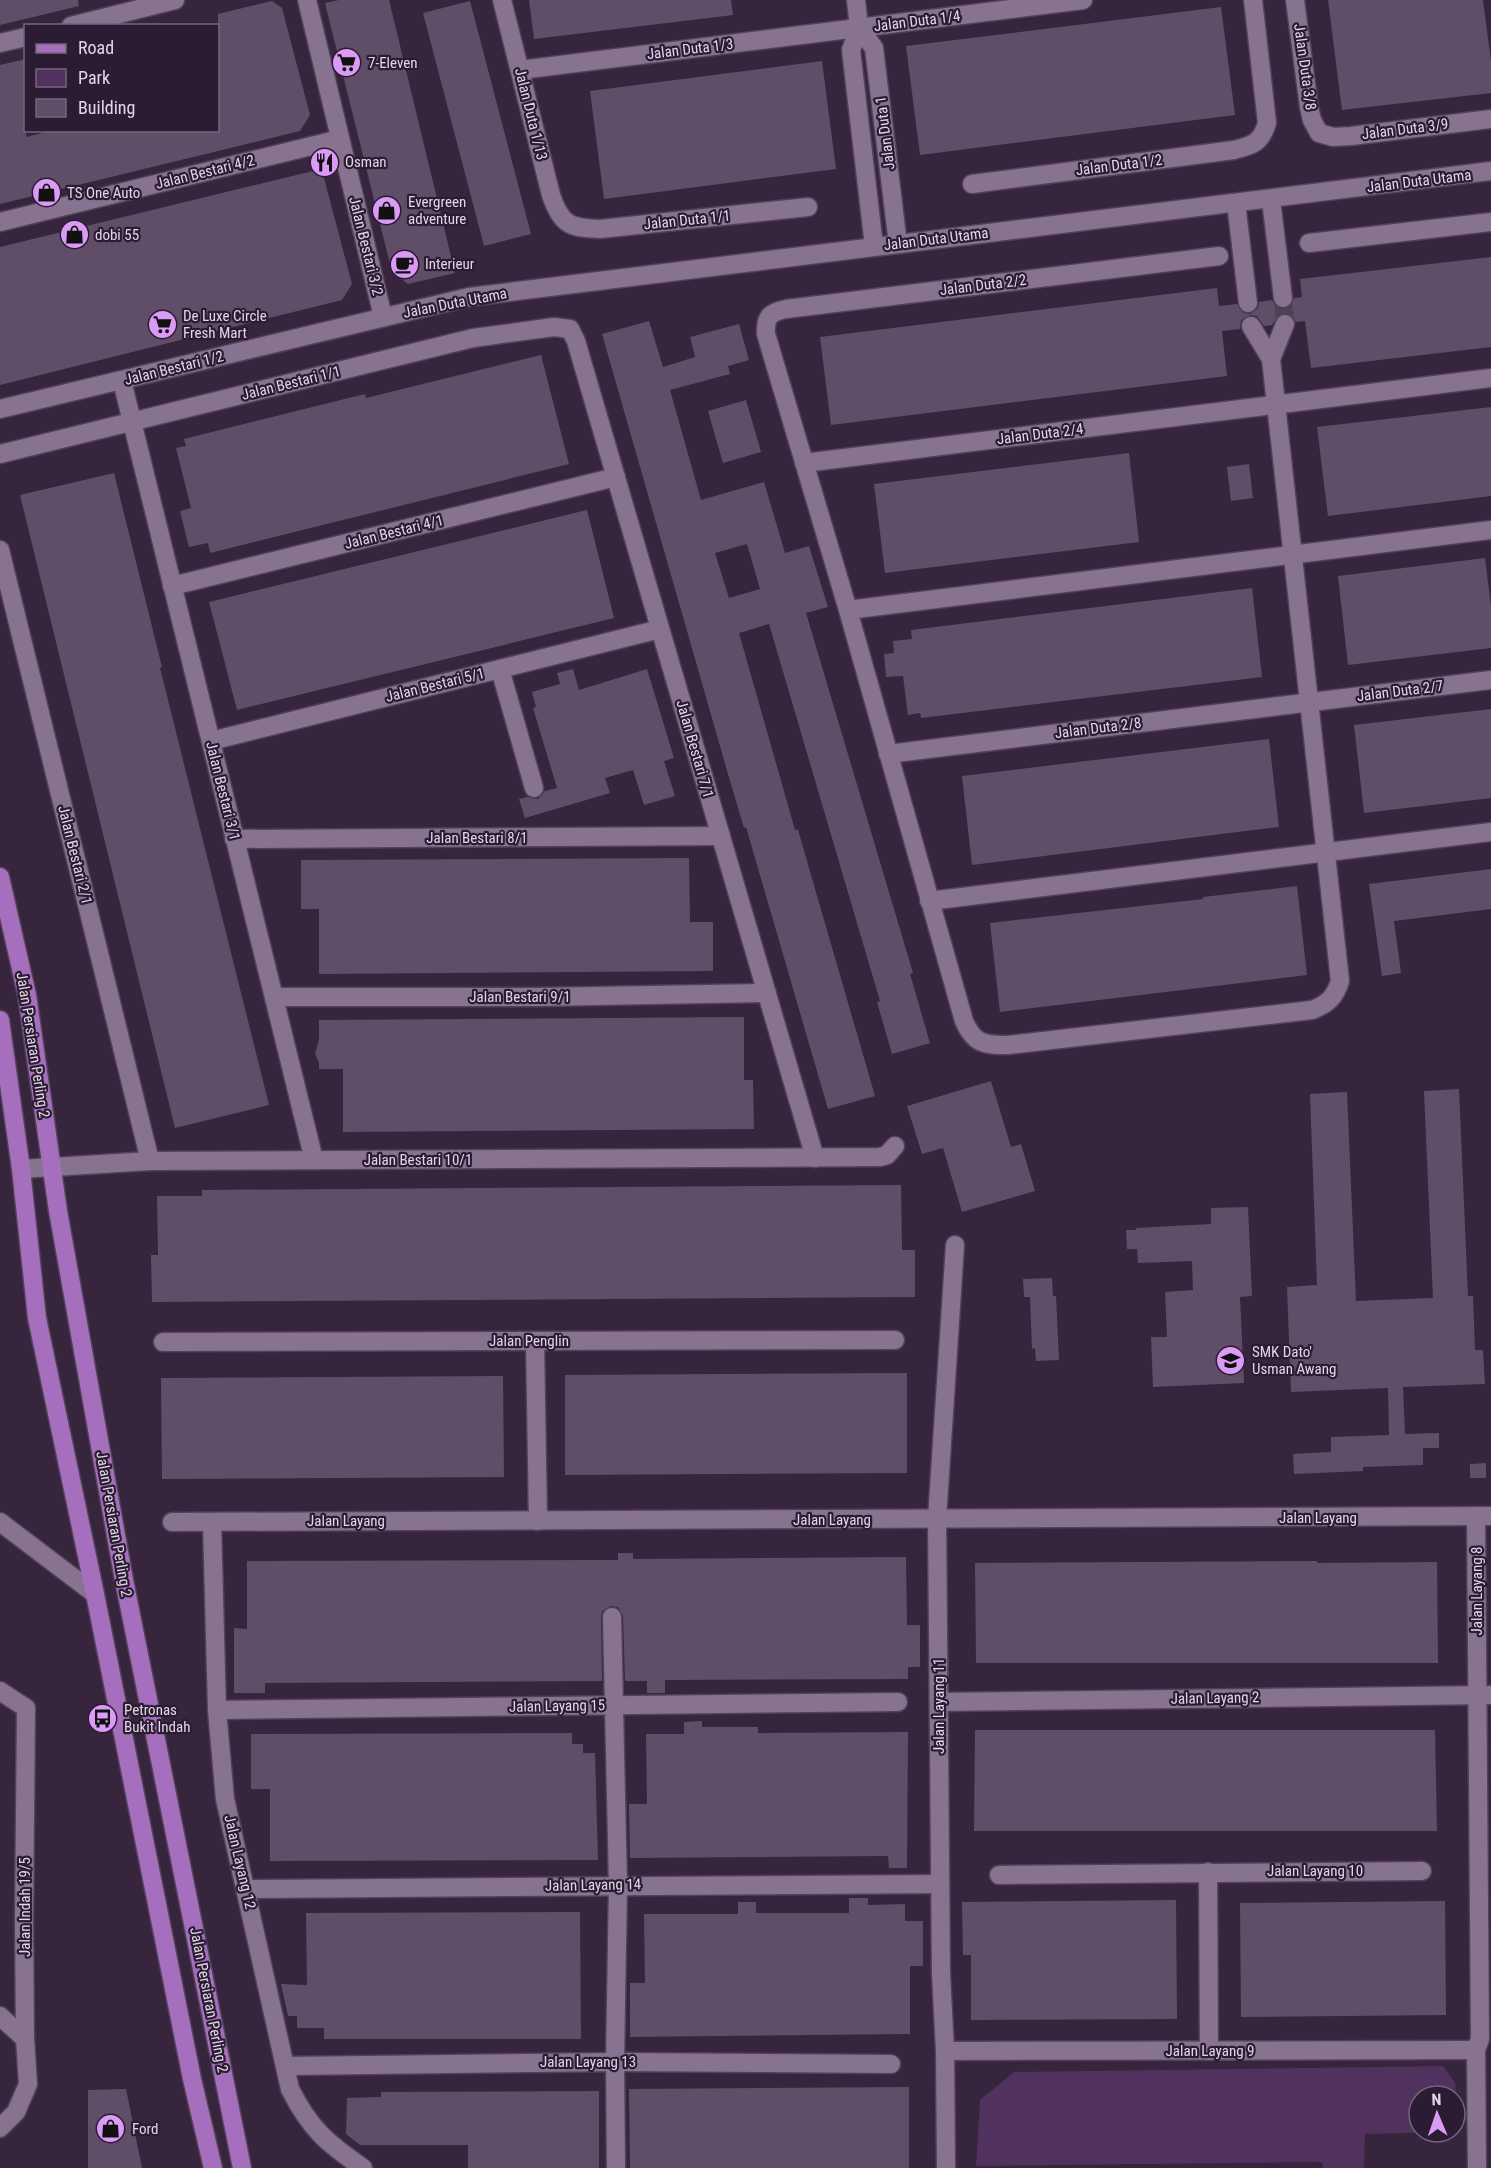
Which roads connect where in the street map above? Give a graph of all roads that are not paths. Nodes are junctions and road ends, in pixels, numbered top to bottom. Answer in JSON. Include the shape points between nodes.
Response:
{"nodes":[{"id":1,"x":175,"y":0,"type":"edge"},
{"id":2,"x":307,"y":0,"type":"edge"},
{"id":3,"x":502,"y":0,"type":"edge"},
{"id":4,"x":856,"y":0,"type":"edge"},
{"id":5,"x":1083,"y":0,"type":"edge"},
{"id":6,"x":1253,"y":0,"type":"edge"},
{"id":7,"x":1295,"y":0,"type":"edge"},
{"id":8,"x":79,"y":24,"type":"edge"},
{"id":9,"x":859,"y":28,"type":"junction"},
{"id":10,"x":24,"y":37,"type":"edge"},
{"id":11,"x":0,"y":43,"type":"edge"},
{"id":12,"x":520,"y":70,"type":"junction"},
{"id":13,"x":1491,"y":119,"type":"edge"},
{"id":14,"x":1319,"y":133,"type":"joint"},
{"id":15,"x":340,"y":139,"type":"junction"},
{"id":16,"x":1491,"y":171,"type":"edge"},
{"id":17,"x":972,"y":184,"type":"dead end"},
{"id":18,"x":1271,"y":200,"type":"junction"},
{"id":19,"x":1236,"y":203,"type":"junction"},
{"id":20,"x":808,"y":207,"type":"dead end"},
{"id":21,"x":0,"y":222,"type":"edge"},
{"id":22,"x":1491,"y":222,"type":"edge"},
{"id":23,"x":567,"y":225,"type":"joint"},
{"id":24,"x":1310,"y":243,"type":"dead end"},
{"id":25,"x":898,"y":244,"type":"junction"},
{"id":26,"x":874,"y":246,"type":"junction"},
{"id":27,"x":1218,"y":256,"type":"dead end"},
{"id":28,"x":1283,"y":298,"type":"tunnel mouth"},
{"id":29,"x":1248,"y":303,"type":"dead end"},
{"id":30,"x":383,"y":317,"type":"junction"},
{"id":31,"x":1285,"y":324,"type":"tunnel mouth"},
{"id":32,"x":1251,"y":326,"type":"dead end"},
{"id":33,"x":576,"y":341,"type":"joint"},
{"id":34,"x":1271,"y":359,"type":"junction"},
{"id":35,"x":1491,"y":378,"type":"edge"},
{"id":36,"x":122,"y":381,"type":"junction"},
{"id":37,"x":1276,"y":404,"type":"junction"},
{"id":38,"x":0,"y":410,"type":"edge"},
{"id":39,"x":132,"y":422,"type":"junction"},
{"id":40,"x":0,"y":454,"type":"edge"},
{"id":41,"x":804,"y":463,"type":"junction"},
{"id":42,"x":616,"y":477,"type":"junction"},
{"id":43,"x":1491,"y":530,"type":"edge"},
{"id":44,"x":0,"y":549,"type":"edge"},
{"id":45,"x":1293,"y":555,"type":"junction"},
{"id":46,"x":172,"y":586,"type":"junction"},
{"id":47,"x":848,"y":610,"type":"junction"},
{"id":48,"x":660,"y":629,"type":"junction"},
{"id":49,"x":500,"y":669,"type":"junction"},
{"id":50,"x":1491,"y":680,"type":"edge"},
{"id":51,"x":1309,"y":702,"type":"junction"},
{"id":52,"x":211,"y":741,"type":"junction"},
{"id":53,"x":888,"y":754,"type":"junction"},
{"id":54,"x":534,"y":788,"type":"dead end"},
{"id":55,"x":1491,"y":832,"type":"edge"},
{"id":56,"x":720,"y":836,"type":"junction"},
{"id":57,"x":234,"y":839,"type":"junction"},
{"id":58,"x":1326,"y":852,"type":"junction"},
{"id":59,"x":0,"y":877,"type":"edge"},
{"id":60,"x":929,"y":901,"type":"junction"},
{"id":61,"x":767,"y":993,"type":"junction"},
{"id":62,"x":274,"y":997,"type":"junction"},
{"id":63,"x":0,"y":1020,"type":"edge"},
{"id":64,"x":896,"y":1146,"type":"dead end"},
{"id":65,"x":814,"y":1158,"type":"junction"},
{"id":66,"x":314,"y":1160,"type":"junction"},
{"id":67,"x":150,"y":1161,"type":"junction"},
{"id":68,"x":52,"y":1167,"type":"junction"},
{"id":69,"x":21,"y":1169,"type":"junction"},
{"id":70,"x":955,"y":1245,"type":"dead end"},
{"id":71,"x":895,"y":1340,"type":"dead end"},
{"id":72,"x":535,"y":1341,"type":"junction"},
{"id":73,"x":163,"y":1342,"type":"dead end"},
{"id":74,"x":1484,"y":1516,"type":"edge"},
{"id":75,"x":937,"y":1519,"type":"junction"},
{"id":76,"x":538,"y":1521,"type":"junction"},
{"id":77,"x":0,"y":1522,"type":"edge"},
{"id":78,"x":172,"y":1522,"type":"dead end"},
{"id":79,"x":212,"y":1522,"type":"junction"},
{"id":80,"x":95,"y":1594,"type":"junction"},
{"id":81,"x":612,"y":1617,"type":"dead end"},
{"id":82,"x":0,"y":1691,"type":"edge"},
{"id":83,"x":1484,"y":1695,"type":"edge"},
{"id":84,"x":898,"y":1702,"type":"dead end"},
{"id":85,"x":940,"y":1702,"type":"junction"},
{"id":86,"x":613,"y":1705,"type":"junction"},
{"id":87,"x":217,"y":1710,"type":"junction"},
{"id":88,"x":1422,"y":1871,"type":"dead end"},
{"id":89,"x":1208,"y":1872,"type":"junction"},
{"id":90,"x":999,"y":1875,"type":"dead end"},
{"id":91,"x":940,"y":1884,"type":"junction"},
{"id":92,"x":618,"y":1885,"type":"junction"},
{"id":93,"x":246,"y":1889,"type":"junction"},
{"id":94,"x":0,"y":2016,"type":"edge"},
{"id":95,"x":25,"y":2039,"type":"junction"},
{"id":96,"x":1476,"y":2050,"type":"junction"},
{"id":97,"x":945,"y":2051,"type":"junction"},
{"id":98,"x":1209,"y":2051,"type":"junction"},
{"id":99,"x":615,"y":2062,"type":"junction"},
{"id":100,"x":891,"y":2064,"type":"dead end"},
{"id":101,"x":286,"y":2066,"type":"junction"},
{"id":102,"x":0,"y":2128,"type":"edge"},
{"id":103,"x":213,"y":2168,"type":"edge"},
{"id":104,"x":242,"y":2168,"type":"edge"},
{"id":105,"x":363,"y":2168,"type":"edge"},
{"id":106,"x":616,"y":2168,"type":"edge"},
{"id":107,"x":946,"y":2168,"type":"edge"},
{"id":108,"x":1477,"y":2168,"type":"edge"}],
"edges":[{"from":1,"to":8,"type":"street"},
{"from":2,"to":15,"type":"street","name":"Jalan Bestari 3/2"},
{"from":3,"to":12,"type":"street","name":"Jalan Duta 1/13"},
{"from":4,"to":9,"type":"street","name":"Jalan Duta 1"},
{"from":5,"to":9,"type":"street","name":"Jalan Duta 1/4"},
{"from":6,"to":17,"type":"street","name":"Jalan Duta 1/2","via":[[1267,123],[1263,136],[1251,146]]},
{"from":7,"to":14,"type":"street","name":"Jalan Duta 3/8","via":[[1309,107]]},
{"from":9,"to":12,"type":"street","name":"Jalan Duta 1/3"},
{"from":9,"to":25,"type":"street","name":"Jalan Duta 1","via":[[874,48]]},
{"from":9,"to":26,"type":"street","name":"Jalan Duta 1","via":[[851,50]]},
{"from":10,"to":11,"type":"street"},
{"from":12,"to":23,"type":"street","name":"Jalan Duta 1/13","via":[[551,195],[557,213]]},
{"from":13,"to":14,"type":"street","name":"Jalan Duta 3/9","via":[[1351,136]]},
{"from":15,"to":21,"type":"street","name":"Jalan Bestari 4/2"},
{"from":15,"to":30,"type":"street","name":"Jalan Bestari 3/2"},
{"from":16,"to":18,"type":"street","name":"Jalan Duta Utama"},
{"from":18,"to":19,"type":"street","name":"Jalan Duta Utama"},
{"from":18,"to":28,"type":"street"},
{"from":19,"to":25,"type":"street","name":"Jalan Duta Utama"},
{"from":19,"to":29,"type":"street"},
{"from":20,"to":23,"type":"street","name":"Jalan Duta 1/1","via":[[600,229]]},
{"from":22,"to":24,"type":"street"},
{"from":25,"to":26,"type":"street","name":"Jalan Duta Utama"},
{"from":26,"to":30,"type":"street","name":"Jalan Duta Utama","via":[[469,297]]},
{"from":27,"to":41,"type":"street","name":"Jalan Duta 2/2","via":[[776,311],[767,317],[766,334]]},
{"from":30,"to":36,"type":"street","name":"Jalan Bestari 1/2"},
{"from":31,"to":34,"type":"street"},
{"from":32,"to":34,"type":"street"},
{"from":33,"to":39,"type":"street","name":"Jalan Bestari 1/1","via":[[570,329],[562,327],[473,338]]},
{"from":33,"to":42,"type":"street","name":"Jalan Bestari 7/1"},
{"from":34,"to":37,"type":"street"},
{"from":35,"to":37,"type":"street","name":"Jalan Duta 2/4"},
{"from":36,"to":38,"type":"street","name":"Jalan Bestari 1/2"},
{"from":36,"to":39,"type":"street","name":"Jalan Bestari 3/1"},
{"from":37,"to":41,"type":"street","name":"Jalan Duta 2/4"},
{"from":37,"to":45,"type":"street"},
{"from":39,"to":40,"type":"street","name":"Jalan Bestari 1/1"},
{"from":39,"to":46,"type":"street","name":"Jalan Bestari 3/1"},
{"from":41,"to":47,"type":"street"},
{"from":42,"to":46,"type":"street","name":"Jalan Bestari 4/1"},
{"from":42,"to":48,"type":"street","name":"Jalan Bestari 7/1"},
{"from":43,"to":45,"type":"street"},
{"from":44,"to":67,"type":"street","name":"Jalan Bestari 2/1"},
{"from":45,"to":47,"type":"street"},
{"from":45,"to":51,"type":"street"},
{"from":46,"to":52,"type":"street","name":"Jalan Bestari 3/1"},
{"from":47,"to":53,"type":"street"},
{"from":48,"to":49,"type":"street","name":"Jalan Bestari 5/1"},
{"from":48,"to":56,"type":"street","name":"Jalan Bestari 7/1"},
{"from":49,"to":52,"type":"street","name":"Jalan Bestari 5/1"},
{"from":49,"to":54,"type":"street"},
{"from":50,"to":51,"type":"street","name":"Jalan Duta 2/7"},
{"from":51,"to":53,"type":"street","name":"Jalan Duta 2/8"},
{"from":51,"to":58,"type":"street"},
{"from":52,"to":57,"type":"street","name":"Jalan Bestari 3/1"},
{"from":53,"to":60,"type":"street"},
{"from":55,"to":58,"type":"street"},
{"from":56,"to":57,"type":"street","name":"Jalan Bestari 8/1"},
{"from":56,"to":61,"type":"street","name":"Jalan Bestari 7/1"},
{"from":57,"to":62,"type":"street","name":"Jalan Bestari 3/1"},
{"from":58,"to":60,"type":"street"},
{"from":58,"to":60,"type":"street","via":[[1340,981],[1332,999],[1312,1010],[991,1045],[977,1041],[964,1021]]},
{"from":59,"to":68,"type":"main road","name":"Jalan Persiaran Perling 2","via":[[27,995]]},
{"from":61,"to":62,"type":"street","name":"Jalan Bestari 9/1"},
{"from":61,"to":65,"type":"street","name":"Jalan Bestari 7/1"},
{"from":62,"to":66,"type":"street","name":"Jalan Bestari 3/1"},
{"from":63,"to":69,"type":"main road","name":"Jalan Persiaran Perling 2"},
{"from":64,"to":65,"type":"street","name":"Jalan Bestari 10/1","via":[[880,1157]]},
{"from":65,"to":66,"type":"street","name":"Jalan Bestari 10/1"},
{"from":66,"to":67,"type":"street","name":"Jalan Bestari 10/1"},
{"from":67,"to":68,"type":"street","name":"Jalan Bestari 10/1"},
{"from":68,"to":69,"type":"street","name":"Jalan Bestari 10/1"},
{"from":68,"to":104,"type":"main road","name":"Jalan Persiaran Perling 2","via":[[124,1580]]},
{"from":69,"to":80,"type":"main road","name":"Jalan Persiaran Perling 2","via":[[37,1318]]},
{"from":70,"to":75,"type":"street","name":"Jalan Layang 11"},
{"from":71,"to":72,"type":"street","name":"Jalan Penglin"},
{"from":72,"to":73,"type":"street","name":"Jalan Penglin"},
{"from":72,"to":76,"type":"street"},
{"from":74,"to":75,"type":"street","name":"Jalan Layang"},
{"from":74,"to":83,"type":"street","name":"Jalan Layang 8"},
{"from":75,"to":76,"type":"street","name":"Jalan Layang"},
{"from":75,"to":85,"type":"street","name":"Jalan Layang 11"},
{"from":76,"to":79,"type":"street","name":"Jalan Layang"},
{"from":77,"to":80,"type":"street"},
{"from":78,"to":79,"type":"street","name":"Jalan Layang"},
{"from":79,"to":87,"type":"street","name":"Jalan Layang 12"},
{"from":80,"to":103,"type":"main road","name":"Jalan Persiaran Perling 2"},
{"from":81,"to":86,"type":"street"},
{"from":82,"to":95,"type":"street","name":"Jalan Indah 19/5","via":[[26,1708]]},
{"from":83,"to":85,"type":"street","name":"Jalan Layang 2"},
{"from":83,"to":96,"type":"street","name":"Jalan Layang 8","via":[[1480,2039]]},
{"from":84,"to":86,"type":"street","name":"Jalan Layang 15"},
{"from":85,"to":91,"type":"street","name":"Jalan Layang 11"},
{"from":86,"to":87,"type":"street","name":"Jalan Layang 15"},
{"from":86,"to":92,"type":"street"},
{"from":87,"to":93,"type":"street","name":"Jalan Layang 12","via":[[225,1799]]},
{"from":88,"to":89,"type":"street","name":"Jalan Layang 10"},
{"from":89,"to":90,"type":"street","name":"Jalan Layang 10"},
{"from":89,"to":98,"type":"street"},
{"from":91,"to":92,"type":"street","name":"Jalan Layang 14"},
{"from":91,"to":97,"type":"street","name":"Jalan Layang 11"},
{"from":92,"to":93,"type":"street","name":"Jalan Layang 14"},
{"from":92,"to":99,"type":"street"},
{"from":93,"to":101,"type":"street","name":"Jalan Layang 12"},
{"from":94,"to":95,"type":"street"},
{"from":95,"to":102,"type":"street","name":"Jalan Indah 19/5","via":[[28,2084],[16,2112]]},
{"from":96,"to":98,"type":"street","name":"Jalan Layang 9"},
{"from":96,"to":108,"type":"street","name":"Jalan Layang 8"},
{"from":97,"to":98,"type":"street","name":"Jalan Layang 9"},
{"from":97,"to":107,"type":"street","name":"Jalan Layang 11"},
{"from":99,"to":100,"type":"street","name":"Jalan Layang 13"},
{"from":99,"to":101,"type":"street","name":"Jalan Layang 13"},
{"from":99,"to":106,"type":"street"},
{"from":101,"to":105,"type":"street","name":"Jalan Layang 12","via":[[290,2089],[301,2111],[328,2143]]}]}
